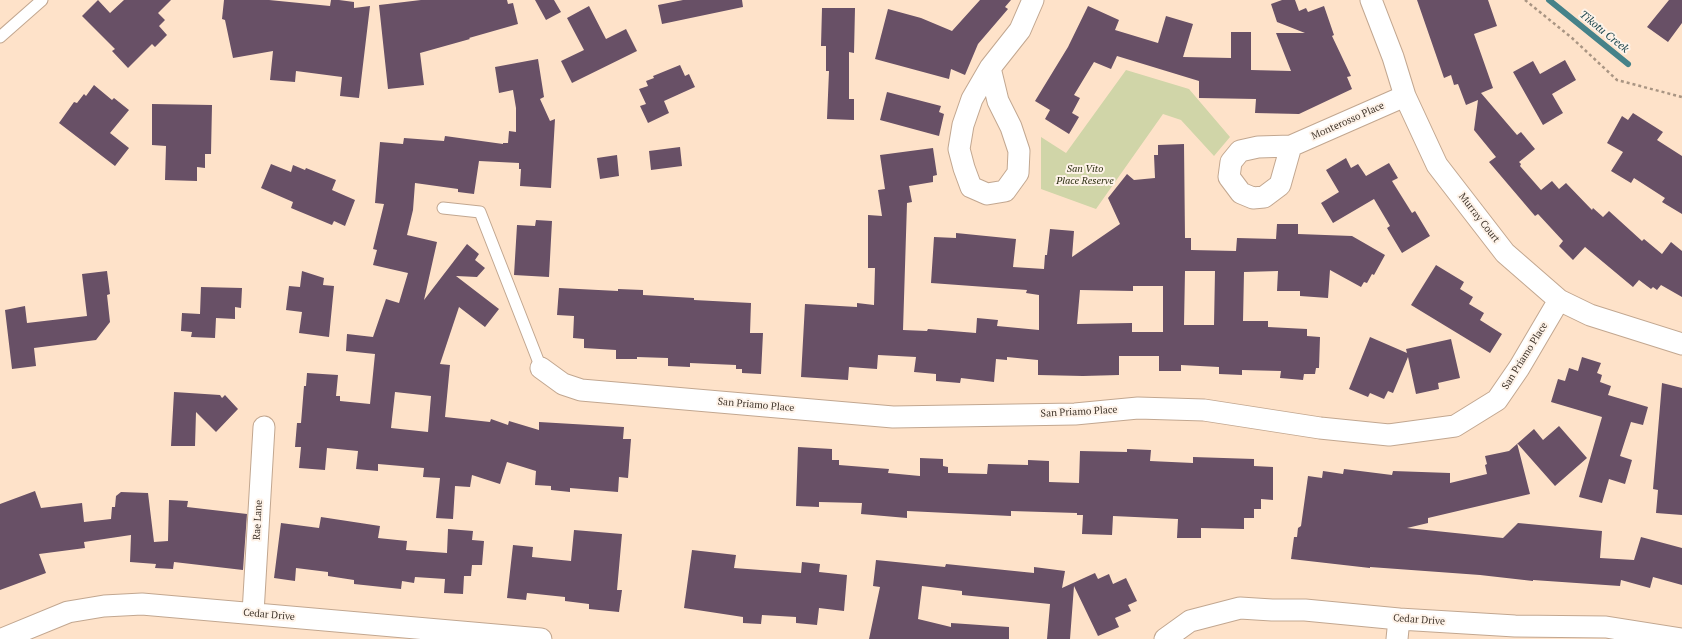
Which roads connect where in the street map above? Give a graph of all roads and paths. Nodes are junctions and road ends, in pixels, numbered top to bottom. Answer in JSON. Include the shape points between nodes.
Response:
{"nodes":[{"id":1,"x":42,"y":0,"type":"edge"},
{"id":2,"x":1033,"y":0,"type":"edge"},
{"id":3,"x":1370,"y":0,"type":"edge"},
{"id":4,"x":1525,"y":0,"type":"edge"},
{"id":5,"x":0,"y":37,"type":"edge"},
{"id":6,"x":990,"y":68,"type":"junction"},
{"id":7,"x":1405,"y":96,"type":"junction"},
{"id":8,"x":1682,"y":97,"type":"edge"},
{"id":9,"x":1291,"y":146,"type":"dead end"},
{"id":10,"x":443,"y":208,"type":"dead end"},
{"id":11,"x":1559,"y":300,"type":"junction"},
{"id":12,"x":1682,"y":344,"type":"edge"},
{"id":13,"x":541,"y":368,"type":"joint"},
{"id":14,"x":264,"y":427,"type":"dead end"},
{"id":15,"x":253,"y":613,"type":"junction"},
{"id":16,"x":1398,"y":629,"type":"edge"},
{"id":17,"x":2,"y":639,"type":"edge"},
{"id":18,"x":541,"y":639,"type":"edge"},
{"id":19,"x":1165,"y":639,"type":"edge"},
{"id":20,"x":1681,"y":639,"type":"edge"}],
"edges":[{"from":1,"to":5,"type":"lane"},
{"from":2,"to":6,"type":"street","via":[[1020,30]]},
{"from":3,"to":7,"type":"street","name":"Murray Court","via":[[1393,57]]},
{"from":4,"to":8,"type":"path","via":[[1572,38],[1617,80]]},
{"from":6,"to":6,"type":"street","via":[[998,101],[1011,126],[1019,151],[1018,173],[1005,191],[987,194],[971,188],[960,149],[963,125],[972,99]]},
{"from":7,"to":9,"type":"street","name":"Monterosso Place"},
{"from":7,"to":11,"type":"street","name":"Murray Court","via":[[1437,164],[1505,253]]},
{"from":10,"to":13,"type":"lane","via":[[480,212]]},
{"from":11,"to":12,"type":"street","name":"Murray Court","via":[[1590,315]]},
{"from":11,"to":13,"type":"street","name":"San Priamo Place","via":[[1520,368],[1497,400],[1455,426],[1388,435],[1320,428],[1204,410],[1138,408],[1075,414],[886,417],[581,390],[563,384]]},
{"from":14,"to":15,"type":"street","name":"Rae Lane"},
{"from":15,"to":17,"type":"street","name":"Cedar Drive","via":[[142,604],[104,606],[68,612]]},
{"from":15,"to":18,"type":"street","name":"Cedar Drive"},
{"from":16,"to":19,"type":"street","name":"Cedar Drive","via":[[1305,610],[1240,608],[1190,621]]},
{"from":16,"to":20,"type":"street","name":"Cedar Drive","via":[[1606,627]]}]}
